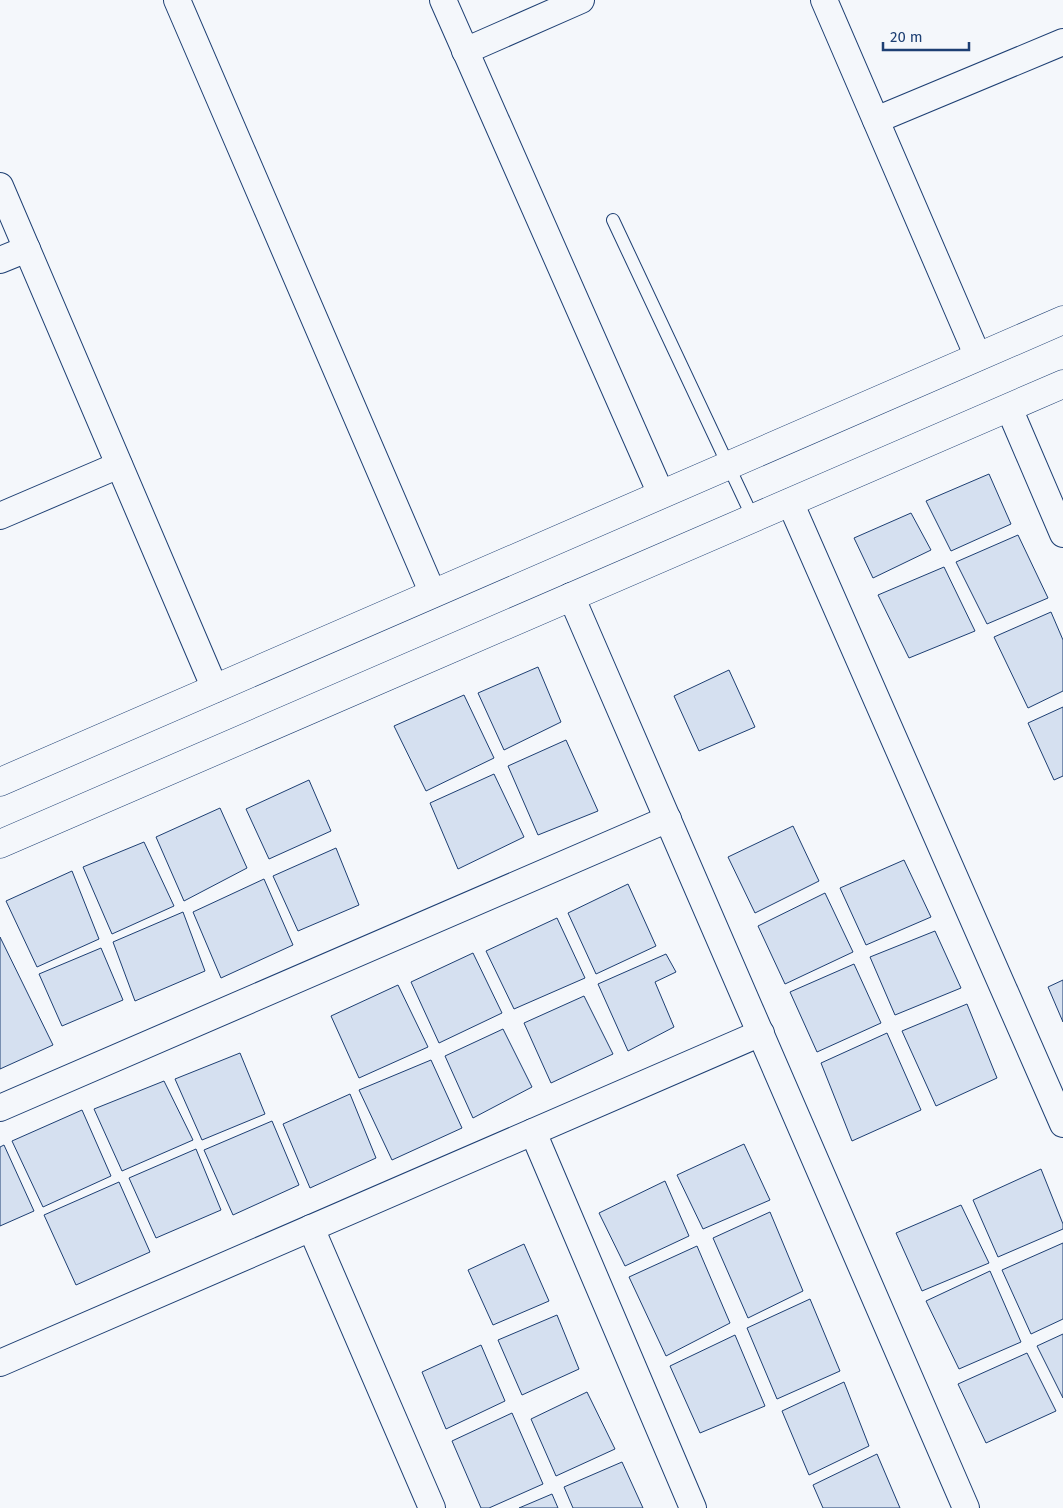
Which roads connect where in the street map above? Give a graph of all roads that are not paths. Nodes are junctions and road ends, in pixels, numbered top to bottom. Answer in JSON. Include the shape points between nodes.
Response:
{"nodes":[{"id":1,"x":177,"y":0,"type":"edge"},
{"id":2,"x":443,"y":0,"type":"edge"},
{"id":3,"x":581,"y":0,"type":"edge"},
{"id":4,"x":824,"y":0,"type":"edge"},
{"id":5,"x":1063,"y":42,"type":"edge"},
{"id":6,"x":465,"y":51,"type":"junction"},
{"id":7,"x":876,"y":120,"type":"junction"},
{"id":8,"x":0,"y":186,"type":"edge"},
{"id":9,"x":613,"y":220,"type":"dead end"},
{"id":10,"x":26,"y":248,"type":"junction"},
{"id":11,"x":0,"y":260,"type":"edge"},
{"id":12,"x":1063,"y":320,"type":"edge"},
{"id":13,"x":978,"y":357,"type":"junction"},
{"id":14,"x":1063,"y":384,"type":"edge"},
{"id":15,"x":1008,"y":408,"type":"junction"},
{"id":16,"x":119,"y":466,"type":"junction"},
{"id":17,"x":727,"y":466,"type":"junction"},
{"id":18,"x":661,"y":494,"type":"junction"},
{"id":19,"x":790,"y":502,"type":"junction"},
{"id":20,"x":0,"y":516,"type":"edge"},
{"id":21,"x":753,"y":518,"type":"junction"},
{"id":22,"x":1063,"y":534,"type":"edge"},
{"id":23,"x":433,"y":594,"type":"junction"},
{"id":24,"x":571,"y":596,"type":"junction"},
{"id":25,"x":214,"y":689,"type":"junction"},
{"id":26,"x":0,"y":782,"type":"edge"},
{"id":27,"x":668,"y":819,"type":"junction"},
{"id":28,"x":0,"y":844,"type":"edge"},
{"id":29,"x":761,"y":1033,"type":"junction"},
{"id":30,"x":0,"y":1108,"type":"edge"},
{"id":31,"x":1063,"y":1124,"type":"edge"},
{"id":32,"x":533,"y":1132,"type":"junction"},
{"id":33,"x":311,"y":1228,"type":"junction"},
{"id":34,"x":0,"y":1363,"type":"edge"},
{"id":35,"x":432,"y":1508,"type":"edge"},
{"id":36,"x":693,"y":1508,"type":"edge"},
{"id":37,"x":966,"y":1508,"type":"edge"}],
"edges":[{"from":1,"to":23,"type":"street"},
{"from":2,"to":6,"type":"street"},
{"from":3,"to":6,"type":"street"},
{"from":4,"to":7,"type":"street"},
{"from":5,"to":7,"type":"street"},
{"from":6,"to":18,"type":"street"},
{"from":7,"to":13,"type":"street"},
{"from":8,"to":10,"type":"street"},
{"from":9,"to":17,"type":"lane"},
{"from":10,"to":11,"type":"street"},
{"from":10,"to":16,"type":"street"},
{"from":12,"to":13,"type":"main road"},
{"from":13,"to":17,"type":"main road"},
{"from":14,"to":15,"type":"main road"},
{"from":15,"to":19,"type":"main road"},
{"from":15,"to":22,"type":"street"},
{"from":16,"to":20,"type":"street"},
{"from":16,"to":25,"type":"street"},
{"from":17,"to":18,"type":"main road"},
{"from":17,"to":21,"type":"lane"},
{"from":18,"to":23,"type":"main road"},
{"from":19,"to":21,"type":"main road"},
{"from":19,"to":31,"type":"street"},
{"from":21,"to":24,"type":"main road"},
{"from":23,"to":25,"type":"main road"},
{"from":24,"to":27,"type":"street"},
{"from":24,"to":28,"type":"main road"},
{"from":25,"to":26,"type":"main road"},
{"from":27,"to":29,"type":"street"},
{"from":27,"to":30,"type":"street"},
{"from":29,"to":32,"type":"street"},
{"from":29,"to":37,"type":"street"},
{"from":32,"to":33,"type":"street"},
{"from":32,"to":36,"type":"street"},
{"from":33,"to":34,"type":"street"},
{"from":33,"to":35,"type":"street"}]}
